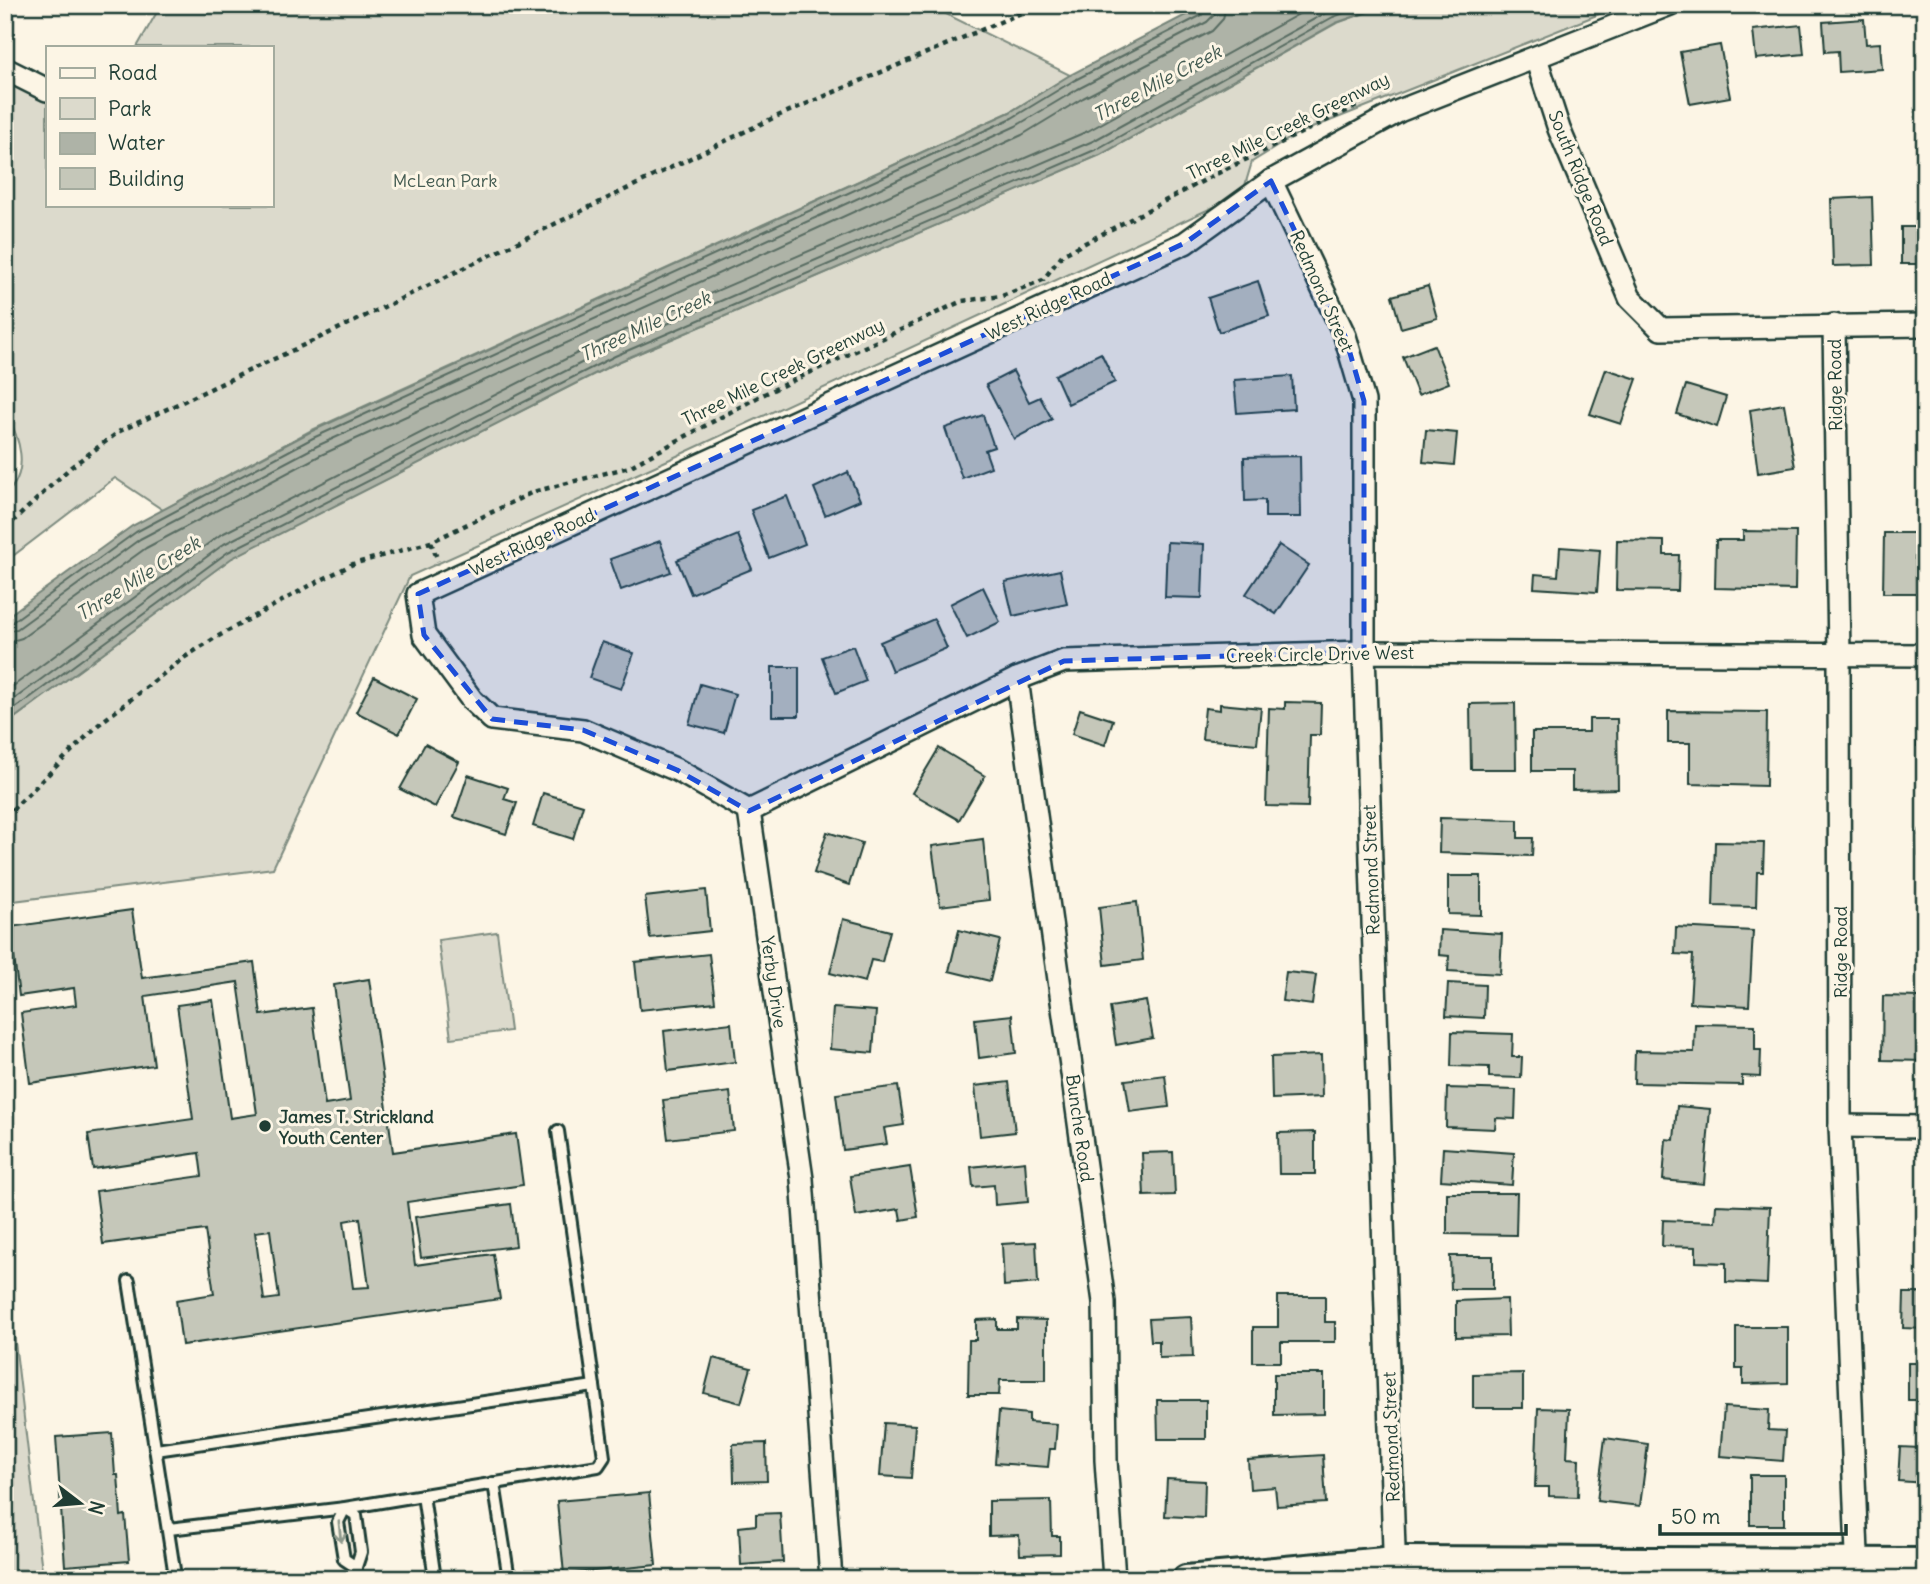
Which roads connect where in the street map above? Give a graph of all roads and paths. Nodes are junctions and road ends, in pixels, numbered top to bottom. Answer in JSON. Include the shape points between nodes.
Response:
{"nodes":[{"id":1,"x":1040,"y":5,"type":"edge"},
{"id":2,"x":1668,"y":5,"type":"edge"},
{"id":3,"x":1536,"y":58,"type":"junction"},
{"id":4,"x":5,"y":69,"type":"edge"},
{"id":5,"x":46,"y":90,"type":"edge"},
{"id":6,"x":1364,"y":102,"type":"dead end"},
{"id":7,"x":1271,"y":181,"type":"junction"},
{"id":8,"x":1833,"y":325,"type":"junction"},
{"id":9,"x":1925,"y":325,"type":"edge"},
{"id":10,"x":5,"y":529,"type":"edge"},
{"id":11,"x":430,"y":542,"type":"junction"},
{"id":12,"x":438,"y":562,"type":"dead end"},
{"id":13,"x":1364,"y":652,"type":"junction"},
{"id":14,"x":1925,"y":655,"type":"edge"},
{"id":15,"x":1839,"y":656,"type":"junction"},
{"id":16,"x":1017,"y":679,"type":"junction"},
{"id":17,"x":749,"y":811,"type":"junction"},
{"id":18,"x":5,"y":817,"type":"edge"},
{"id":19,"x":1840,"y":1126,"type":"junction"},
{"id":20,"x":1925,"y":1126,"type":"edge"},
{"id":21,"x":558,"y":1131,"type":"dead end"},
{"id":22,"x":129,"y":1281,"type":"dead end"},
{"id":23,"x":594,"y":1386,"type":"junction"},
{"id":24,"x":156,"y":1450,"type":"junction"},
{"id":25,"x":494,"y":1483,"type":"junction"},
{"id":26,"x":423,"y":1495,"type":"junction"},
{"id":27,"x":345,"y":1508,"type":"junction"},
{"id":28,"x":169,"y":1529,"type":"junction"},
{"id":29,"x":1925,"y":1562,"type":"edge"},
{"id":30,"x":1395,"y":1569,"type":"edge"},
{"id":31,"x":1858,"y":1570,"type":"edge"},
{"id":32,"x":356,"y":1574,"type":"edge"},
{"id":33,"x":1241,"y":1576,"type":"edge"},
{"id":34,"x":179,"y":1579,"type":"edge"},
{"id":35,"x":343,"y":1579,"type":"edge"},
{"id":36,"x":435,"y":1579,"type":"edge"},
{"id":37,"x":509,"y":1579,"type":"edge"},
{"id":38,"x":831,"y":1579,"type":"edge"},
{"id":39,"x":1114,"y":1579,"type":"edge"},
{"id":40,"x":1186,"y":1579,"type":"edge"}],
"edges":[{"from":1,"to":10,"type":"path","via":[[773,118],[120,431],[71,467]]},
{"from":2,"to":3,"type":"street","name":"West Ridge Road"},
{"from":3,"to":7,"type":"street","name":"West Ridge Road","via":[[1399,111]]},
{"from":3,"to":8,"type":"street","name":"South Ridge Road","via":[[1559,130],[1630,298],[1661,329]]},
{"from":4,"to":5,"type":"street"},
{"from":6,"to":11,"type":"path","name":"Three Mile Creek Greenway","via":[[1062,255],[1043,280],[1002,296],[962,301],[760,396],[629,467],[533,492]]},
{"from":7,"to":13,"type":"street","name":"Redmond Street","via":[[1345,336],[1364,401]]},
{"from":7,"to":17,"type":"street","name":"West Ridge Road","via":[[1185,243],[418,594],[424,635],[472,700],[492,719],[583,730],[677,771]]},
{"from":8,"to":9,"type":"street"},
{"from":8,"to":15,"type":"street","name":"Ridge Road"},
{"from":11,"to":12,"type":"path"},
{"from":11,"to":18,"type":"path","name":"Three Mile Creek Greenway","via":[[353,564],[195,650],[98,725]]},
{"from":13,"to":15,"type":"street","name":"Creek Circle Drive West"},
{"from":13,"to":16,"type":"street","name":"Creek Circle Drive West","via":[[1065,661]]},
{"from":13,"to":30,"type":"street","name":"Redmond Street"},
{"from":14,"to":15,"type":"street","name":"Creek Circle Drive West"},
{"from":15,"to":19,"type":"street","name":"Ridge Road"},
{"from":16,"to":17,"type":"street","name":"Creek Circle Drive West"},
{"from":16,"to":39,"type":"street","name":"Bunche Road","via":[[1104,1302]]},
{"from":17,"to":38,"type":"street","name":"Yerby Drive","via":[[802,1179]]},
{"from":19,"to":20,"type":"street"},
{"from":19,"to":31,"type":"street","name":"Ridge Road"},
{"from":21,"to":23,"type":"lane"},
{"from":22,"to":24,"type":"lane"},
{"from":23,"to":24,"type":"lane"},
{"from":23,"to":25,"type":"lane","via":[[602,1463]]},
{"from":24,"to":28,"type":"lane"},
{"from":25,"to":26,"type":"lane"},
{"from":25,"to":37,"type":"lane"},
{"from":26,"to":27,"type":"lane"},
{"from":26,"to":36,"type":"lane"},
{"from":27,"to":28,"type":"lane"},
{"from":27,"to":32,"type":"lane","one_way":true,"via":[[338,1522],[344,1559]]},
{"from":27,"to":32,"type":"lane","via":[[356,1515],[361,1552]]},
{"from":28,"to":34,"type":"lane"},
{"from":29,"to":31,"type":"street"},
{"from":30,"to":31,"type":"street"},
{"from":30,"to":33,"type":"street"},
{"from":32,"to":35,"type":"lane"},
{"from":33,"to":40,"type":"street"}]}
